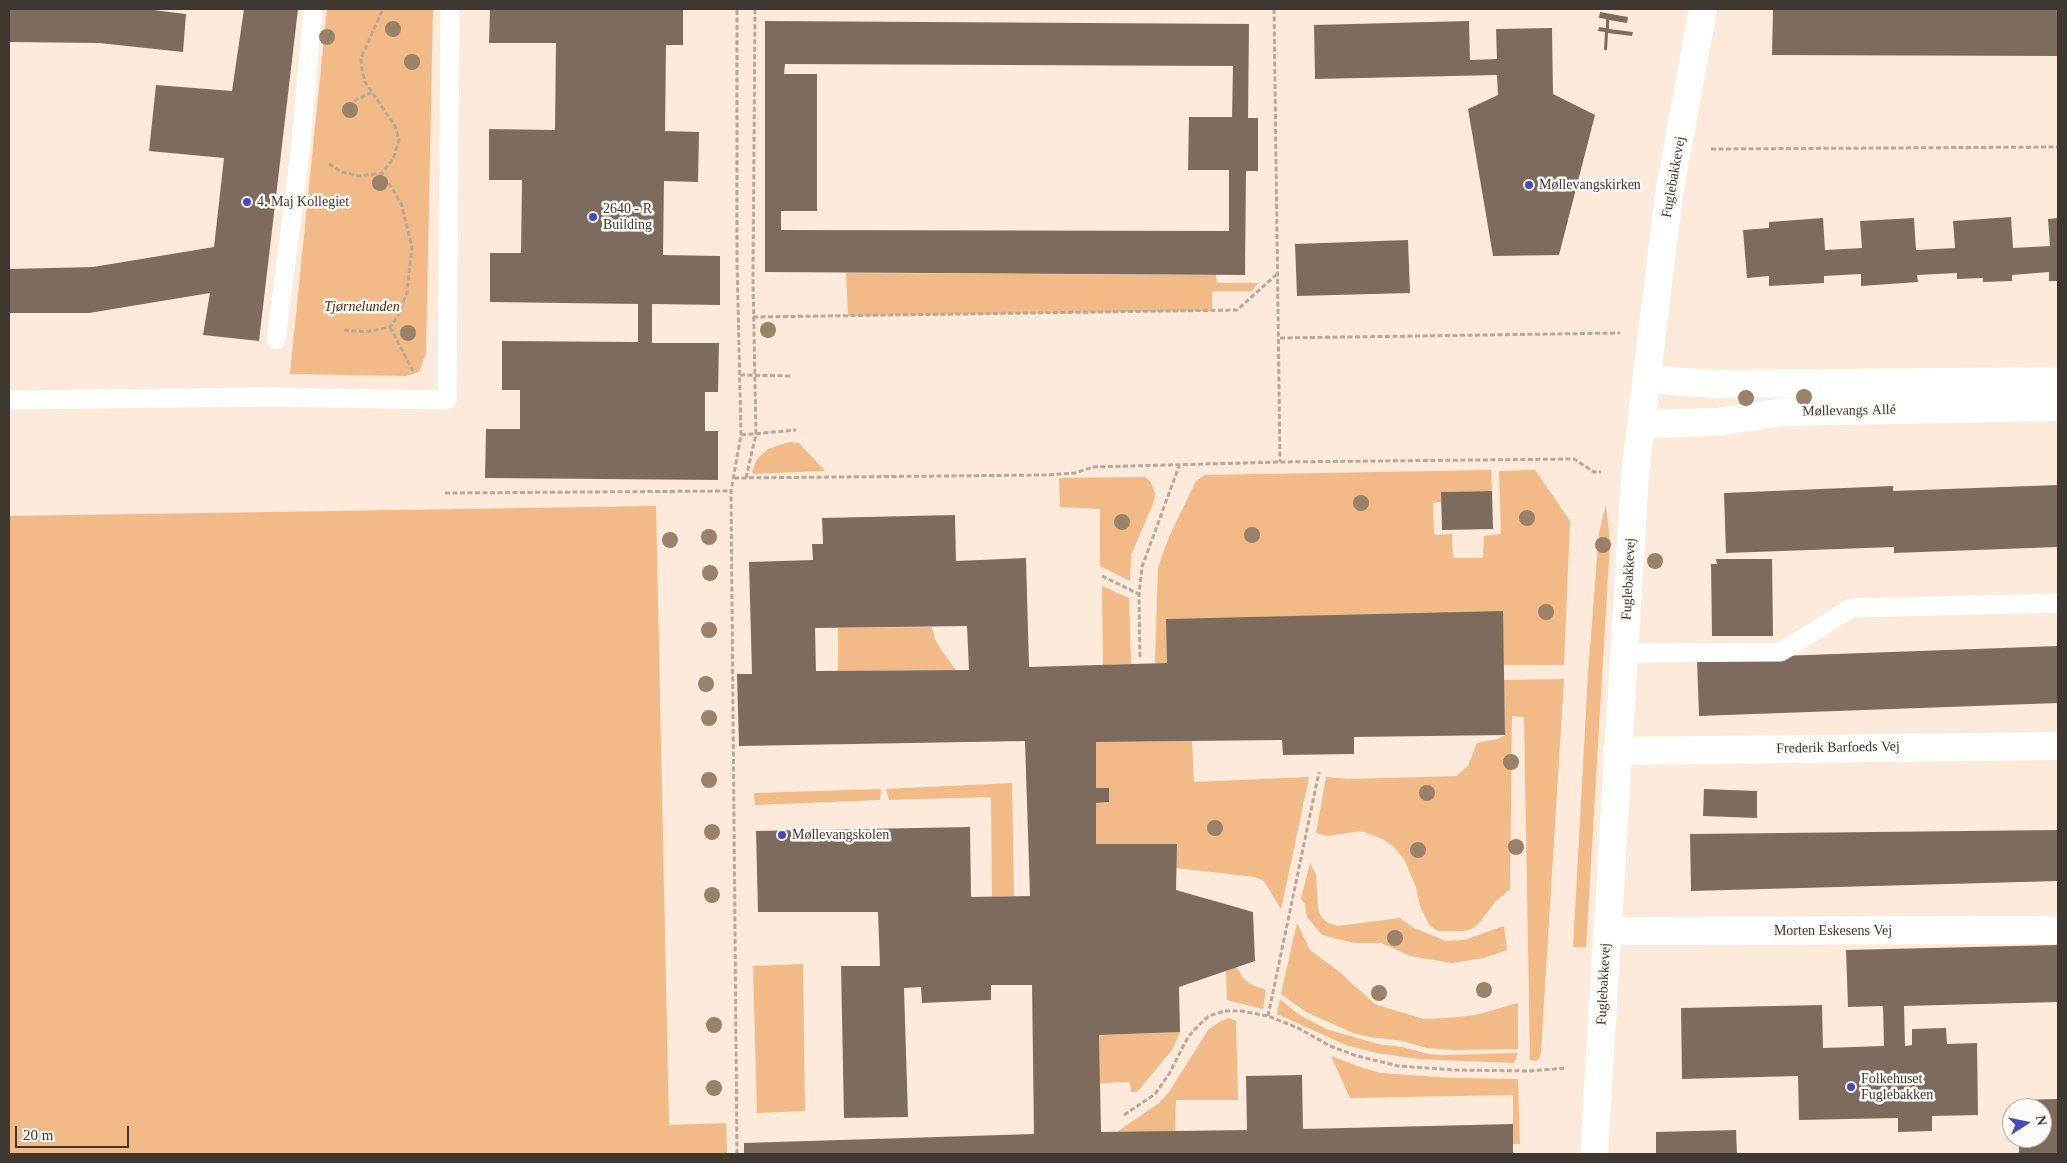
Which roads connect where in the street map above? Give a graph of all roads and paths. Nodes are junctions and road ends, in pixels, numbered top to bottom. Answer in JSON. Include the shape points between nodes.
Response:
{"nodes":[{"id":1,"x":313,"y":9,"type":"edge"},
{"id":2,"x":383,"y":9,"type":"edge"},
{"id":3,"x":450,"y":9,"type":"edge"},
{"id":4,"x":737,"y":9,"type":"edge"},
{"id":5,"x":755,"y":9,"type":"edge"},
{"id":6,"x":1274,"y":9,"type":"edge"},
{"id":7,"x":1703,"y":9,"type":"edge"},
{"id":8,"x":372,"y":92,"type":"junction"},
{"id":9,"x":354,"y":101,"type":"dead end"},
{"id":10,"x":2058,"y":147,"type":"edge"},
{"id":11,"x":1678,"y":149,"type":"junction"},
{"id":12,"x":300,"y":152,"type":"junction"},
{"id":13,"x":382,"y":173,"type":"junction"},
{"id":14,"x":1277,"y":274,"type":"junction"},
{"id":15,"x":753,"y":317,"type":"junction"},
{"id":16,"x":390,"y":326,"type":"junction"},
{"id":17,"x":344,"y":330,"type":"dead end"},
{"id":18,"x":1653,"y":332,"type":"junction"},
{"id":19,"x":1280,"y":338,"type":"junction"},
{"id":20,"x":276,"y":340,"type":"dead end"},
{"id":21,"x":740,"y":375,"type":"junction"},
{"id":22,"x":755,"y":375,"type":"junction"},
{"id":23,"x":790,"y":376,"type":"dead end"},
{"id":24,"x":1647,"y":379,"type":"junction"},
{"id":25,"x":2058,"y":381,"type":"edge"},
{"id":26,"x":9,"y":400,"type":"edge"},
{"id":27,"x":428,"y":400,"type":"junction"},
{"id":28,"x":2058,"y":406,"type":"edge"},
{"id":29,"x":1641,"y":424,"type":"junction"},
{"id":30,"x":796,"y":430,"type":"dead end"},
{"id":31,"x":756,"y":434,"type":"junction"},
{"id":32,"x":741,"y":435,"type":"junction"},
{"id":33,"x":1280,"y":462,"type":"junction"},
{"id":34,"x":1179,"y":466,"type":"junction"},
{"id":35,"x":1635,"y":474,"type":"junction"},
{"id":36,"x":734,"y":478,"type":"junction"},
{"id":37,"x":746,"y":478,"type":"junction"},
{"id":38,"x":731,"y":491,"type":"junction"},
{"id":39,"x":445,"y":493,"type":"dead end"},
{"id":40,"x":1102,"y":576,"type":"dead end"},
{"id":41,"x":1139,"y":594,"type":"junction"},
{"id":42,"x":2058,"y":603,"type":"edge"},
{"id":43,"x":1624,"y":654,"type":"junction"},
{"id":44,"x":1140,"y":657,"type":"dead end"},
{"id":45,"x":2058,"y":746,"type":"edge"},
{"id":46,"x":1617,"y":750,"type":"junction"},
{"id":47,"x":1320,"y":772,"type":"dead end"},
{"id":48,"x":2058,"y":930,"type":"edge"},
{"id":49,"x":1607,"y":931,"type":"junction"},
{"id":50,"x":1268,"y":1016,"type":"junction"},
{"id":51,"x":1599,"y":1065,"type":"junction"},
{"id":52,"x":1124,"y":1115,"type":"dead end"},
{"id":53,"x":737,"y":1154,"type":"edge"},
{"id":54,"x":1594,"y":1154,"type":"edge"}],
"edges":[{"from":1,"to":12,"type":"lane"},
{"from":2,"to":8,"type":"path","via":[[361,58],[365,82]]},
{"from":3,"to":27,"type":"lane","via":[[447,400]]},
{"from":4,"to":21,"type":"path"},
{"from":5,"to":15,"type":"path"},
{"from":6,"to":14,"type":"path"},
{"from":7,"to":11,"type":"street","name":"Fuglebakkevej"},
{"from":8,"to":9,"type":"path"},
{"from":8,"to":13,"type":"path","via":[[395,126],[399,140],[393,158]]},
{"from":10,"to":11,"type":"path"},
{"from":11,"to":18,"type":"street","name":"Fuglebakkevej"},
{"from":12,"to":13,"type":"path","via":[[342,172],[359,176]]},
{"from":12,"to":20,"type":"lane"},
{"from":13,"to":16,"type":"path","via":[[401,203],[412,247],[407,292],[399,314]]},
{"from":14,"to":15,"type":"path","via":[[1237,310]]},
{"from":14,"to":19,"type":"path"},
{"from":15,"to":22,"type":"path"},
{"from":16,"to":17,"type":"path","via":[[366,332]]},
{"from":16,"to":27,"type":"path"},
{"from":18,"to":19,"type":"path"},
{"from":18,"to":24,"type":"street","name":"Fuglebakkevej"},
{"from":19,"to":33,"type":"path"},
{"from":21,"to":22,"type":"path"},
{"from":21,"to":32,"type":"path"},
{"from":22,"to":23,"type":"path"},
{"from":22,"to":31,"type":"path"},
{"from":24,"to":25,"type":"street","name":"Møllevangs Allé","via":[[1714,384]]},
{"from":24,"to":29,"type":"street","name":"Fuglebakkevej"},
{"from":26,"to":27,"type":"lane","via":[[268,397]]},
{"from":28,"to":29,"type":"street","name":"Møllevangs Allé","via":[[1783,412],[1716,422]]},
{"from":29,"to":35,"type":"street","name":"Fuglebakkevej"},
{"from":30,"to":31,"type":"path"},
{"from":31,"to":32,"type":"path"},
{"from":31,"to":37,"type":"path"},
{"from":32,"to":36,"type":"path"},
{"from":33,"to":34,"type":"path"},
{"from":33,"to":35,"type":"path","via":[[1574,459],[1594,472]]},
{"from":34,"to":37,"type":"path","via":[[1093,467],[1074,473],[1046,475]]},
{"from":34,"to":41,"type":"path","via":[[1142,567]]},
{"from":35,"to":43,"type":"street","name":"Fuglebakkevej"},
{"from":36,"to":37,"type":"path"},
{"from":36,"to":38,"type":"path"},
{"from":38,"to":39,"type":"path"},
{"from":38,"to":53,"type":"path"},
{"from":40,"to":41,"type":"path"},
{"from":41,"to":44,"type":"path"},
{"from":42,"to":43,"type":"lane","via":[[1851,608],[1781,652]]},
{"from":43,"to":46,"type":"street","name":"Fuglebakkevej"},
{"from":45,"to":46,"type":"street","name":"Frederik Barfoeds Vej"},
{"from":46,"to":49,"type":"street","name":"Fuglebakkevej"},
{"from":47,"to":50,"type":"path"},
{"from":48,"to":49,"type":"street","name":"Morten Eskesens Vej"},
{"from":49,"to":51,"type":"street","name":"Fuglebakkevej"},
{"from":50,"to":51,"type":"path","via":[[1330,1046],[1398,1066],[1529,1071]]},
{"from":50,"to":52,"type":"path","via":[[1241,1011],[1224,1011],[1209,1016],[1188,1038],[1154,1094]]},
{"from":51,"to":54,"type":"street","name":"Fuglebakkevej"}]}
